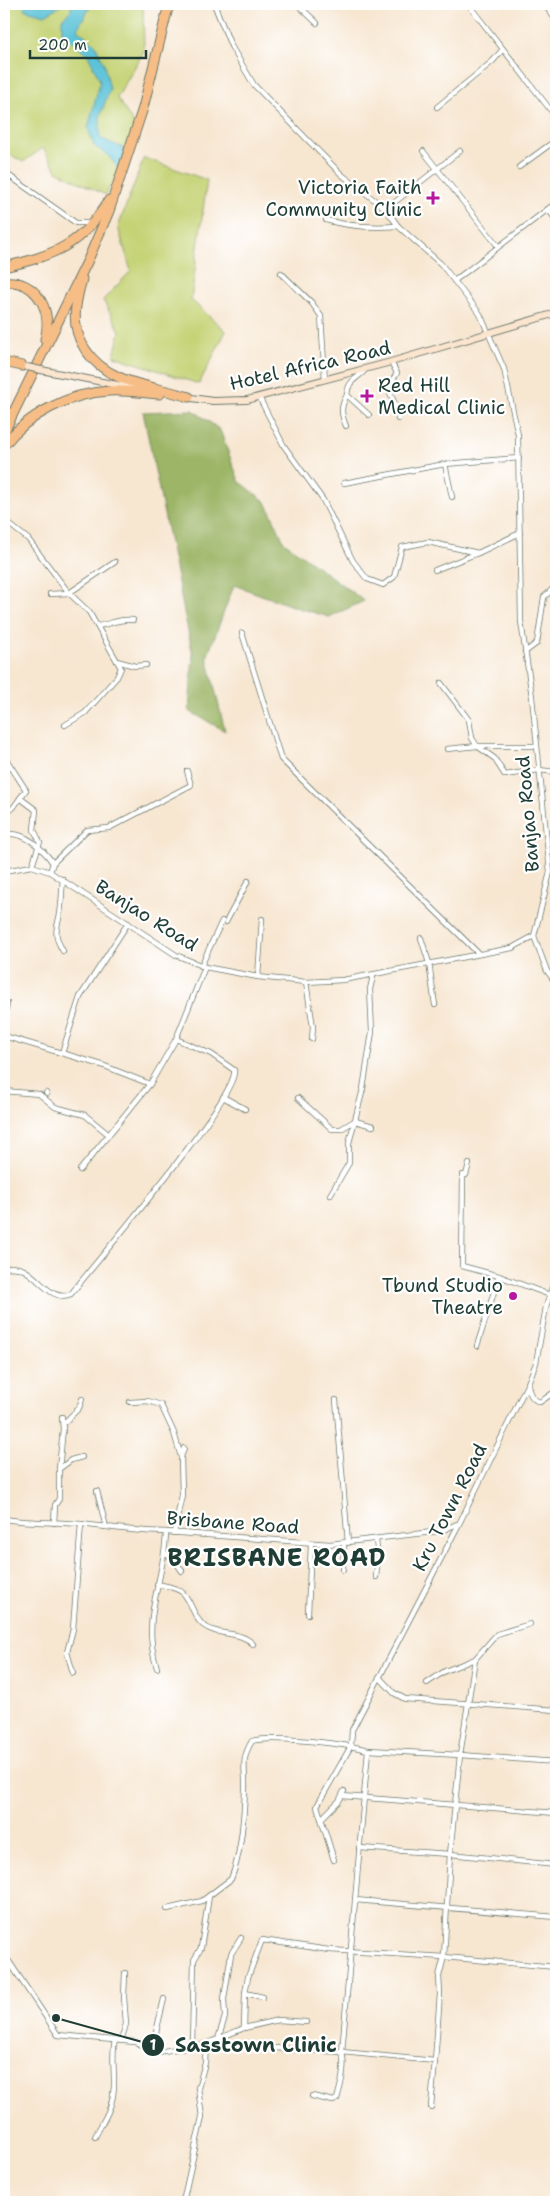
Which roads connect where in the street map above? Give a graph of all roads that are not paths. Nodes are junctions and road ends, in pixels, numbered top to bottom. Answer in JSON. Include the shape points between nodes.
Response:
{"nodes":[{"id":1,"x":169,"y":4,"type":"edge"},
{"id":2,"x":214,"y":4,"type":"edge"},
{"id":3,"x":297,"y":4,"type":"edge"},
{"id":4,"x":384,"y":4,"type":"edge"},
{"id":5,"x":401,"y":4,"type":"edge"},
{"id":6,"x":468,"y":4,"type":"edge"},
{"id":7,"x":544,"y":4,"type":"edge"},
{"id":8,"x":555,"y":17,"type":"edge"},
{"id":9,"x":317,"y":23,"type":"dead end"},
{"id":10,"x":503,"y":49,"type":"junction"},
{"id":11,"x":437,"y":107,"type":"dead end"},
{"id":12,"x":556,"y":117,"type":"edge"},
{"id":13,"x":556,"y":140,"type":"edge"},
{"id":14,"x":423,"y":151,"type":"dead end"},
{"id":15,"x":460,"y":151,"type":"dead end"},
{"id":16,"x":519,"y":167,"type":"dead end"},
{"id":17,"x":438,"y":170,"type":"junction"},
{"id":18,"x":4,"y":172,"type":"edge"},
{"id":19,"x":118,"y":185,"type":"junction"},
{"id":20,"x":556,"y":203,"type":"edge"},
{"id":21,"x":386,"y":209,"type":"junction"},
{"id":22,"x":548,"y":209,"type":"junction"},
{"id":23,"x":326,"y":220,"type":"dead end"},
{"id":24,"x":556,"y":220,"type":"edge"},
{"id":25,"x":94,"y":222,"type":"junction"},
{"id":26,"x":398,"y":226,"type":"junction"},
{"id":27,"x":498,"y":246,"type":"junction"},
{"id":28,"x":88,"y":260,"type":"junction"},
{"id":29,"x":4,"y":267,"type":"edge"},
{"id":30,"x":281,"y":273,"type":"dead end"},
{"id":31,"x":454,"y":281,"type":"junction"},
{"id":32,"x":4,"y":282,"type":"edge"},
{"id":33,"x":556,"y":313,"type":"edge"},
{"id":34,"x":556,"y":317,"type":"edge"},
{"id":35,"x":487,"y":334,"type":"junction"},
{"id":36,"x":40,"y":359,"type":"junction"},
{"id":37,"x":391,"y":362,"type":"junction"},
{"id":38,"x":4,"y":363,"type":"edge"},
{"id":39,"x":25,"y":367,"type":"joint"},
{"id":40,"x":366,"y":369,"type":"junction"},
{"id":41,"x":325,"y":380,"type":"junction"},
{"id":42,"x":165,"y":394,"type":"junction"},
{"id":43,"x":346,"y":395,"type":"junction"},
{"id":44,"x":259,"y":396,"type":"junction"},
{"id":45,"x":190,"y":397,"type":"junction"},
{"id":46,"x":369,"y":415,"type":"dead end"},
{"id":47,"x":398,"y":419,"type":"dead end"},
{"id":48,"x":346,"y":426,"type":"dead end"},
{"id":49,"x":4,"y":432,"type":"edge"},
{"id":50,"x":4,"y":445,"type":"edge"},
{"id":51,"x":519,"y":458,"type":"junction"},
{"id":52,"x":445,"y":464,"type":"junction"},
{"id":53,"x":344,"y":483,"type":"dead end"},
{"id":54,"x":452,"y":497,"type":"dead end"},
{"id":55,"x":4,"y":520,"type":"edge"},
{"id":56,"x":520,"y":533,"type":"junction"},
{"id":57,"x":478,"y":553,"type":"junction"},
{"id":58,"x":115,"y":562,"type":"dead end"},
{"id":59,"x":435,"y":570,"type":"dead end"},
{"id":60,"x":556,"y":586,"type":"edge"},
{"id":61,"x":69,"y":593,"type":"junction"},
{"id":62,"x":50,"y":594,"type":"dead end"},
{"id":63,"x":133,"y":620,"type":"dead end"},
{"id":64,"x":98,"y":626,"type":"junction"},
{"id":65,"x":242,"y":633,"type":"dead end"},
{"id":66,"x":524,"y":652,"type":"junction"},
{"id":67,"x":117,"y":661,"type":"junction"},
{"id":68,"x":146,"y":665,"type":"dead end"},
{"id":69,"x":441,"y":683,"type":"dead end"},
{"id":70,"x":65,"y":725,"type":"dead end"},
{"id":71,"x":477,"y":746,"type":"junction"},
{"id":72,"x":536,"y":746,"type":"junction"},
{"id":73,"x":446,"y":749,"type":"dead end"},
{"id":74,"x":4,"y":756,"type":"edge"},
{"id":75,"x":539,"y":770,"type":"junction"},
{"id":76,"x":187,"y":771,"type":"dead end"},
{"id":77,"x":556,"y":772,"type":"edge"},
{"id":78,"x":20,"y":798,"type":"junction"},
{"id":79,"x":4,"y":815,"type":"edge"},
{"id":80,"x":4,"y":835,"type":"edge"},
{"id":81,"x":38,"y":846,"type":"junction"},
{"id":82,"x":53,"y":863,"type":"junction"},
{"id":83,"x":32,"y":866,"type":"junction"},
{"id":84,"x":4,"y":871,"type":"edge"},
{"id":85,"x":50,"y":872,"type":"junction"},
{"id":86,"x":550,"y":872,"type":"junction"},
{"id":87,"x":556,"y":873,"type":"edge"},
{"id":88,"x":63,"y":879,"type":"junction"},
{"id":89,"x":248,"y":881,"type":"dead end"},
{"id":90,"x":262,"y":919,"type":"dead end"},
{"id":91,"x":128,"y":922,"type":"junction"},
{"id":92,"x":534,"y":936,"type":"junction"},
{"id":93,"x":421,"y":938,"type":"dead end"},
{"id":94,"x":63,"y":951,"type":"dead end"},
{"id":95,"x":479,"y":954,"type":"junction"},
{"id":96,"x":429,"y":964,"type":"junction"},
{"id":97,"x":203,"y":966,"type":"junction"},
{"id":98,"x":372,"y":976,"type":"junction"},
{"id":99,"x":258,"y":977,"type":"junction"},
{"id":100,"x":306,"y":982,"type":"junction"},
{"id":101,"x":556,"y":983,"type":"edge"},
{"id":102,"x":7,"y":1003,"type":"dead end"},
{"id":103,"x":435,"y":1005,"type":"dead end"},
{"id":104,"x":4,"y":1022,"type":"edge"},
{"id":105,"x":4,"y":1036,"type":"edge"},
{"id":106,"x":176,"y":1039,"type":"junction"},
{"id":107,"x":312,"y":1039,"type":"dead end"},
{"id":108,"x":62,"y":1053,"type":"junction"},
{"id":109,"x":150,"y":1084,"type":"junction"},
{"id":110,"x":4,"y":1091,"type":"edge"},
{"id":111,"x":223,"y":1097,"type":"junction"},
{"id":112,"x":298,"y":1098,"type":"dead end"},
{"id":113,"x":245,"y":1109,"type":"dead end"},
{"id":114,"x":356,"y":1121,"type":"junction"},
{"id":115,"x":373,"y":1126,"type":"dead end"},
{"id":116,"x":108,"y":1134,"type":"junction"},
{"id":117,"x":469,"y":1164,"type":"dead end"},
{"id":118,"x":80,"y":1170,"type":"dead end"},
{"id":119,"x":330,"y":1195,"type":"dead end"},
{"id":120,"x":4,"y":1268,"type":"edge"},
{"id":121,"x":556,"y":1275,"type":"edge"},
{"id":122,"x":499,"y":1276,"type":"junction"},
{"id":123,"x":550,"y":1295,"type":"junction"},
{"id":124,"x":477,"y":1346,"type":"dead end"},
{"id":125,"x":528,"y":1382,"type":"junction"},
{"id":126,"x":556,"y":1390,"type":"edge"},
{"id":127,"x":82,"y":1399,"type":"dead end"},
{"id":128,"x":336,"y":1400,"type":"dead end"},
{"id":129,"x":130,"y":1402,"type":"dead end"},
{"id":130,"x":62,"y":1416,"type":"dead end"},
{"id":131,"x":63,"y":1424,"type":"junction"},
{"id":132,"x":184,"y":1448,"type":"dead end"},
{"id":133,"x":82,"y":1456,"type":"dead end"},
{"id":134,"x":181,"y":1457,"type":"junction"},
{"id":135,"x":59,"y":1469,"type":"junction"},
{"id":136,"x":97,"y":1491,"type":"dead end"},
{"id":137,"x":4,"y":1519,"type":"edge"},
{"id":138,"x":54,"y":1523,"type":"junction"},
{"id":139,"x":81,"y":1524,"type":"junction"},
{"id":140,"x":459,"y":1524,"type":"junction"},
{"id":141,"x":106,"y":1527,"type":"junction"},
{"id":142,"x":166,"y":1532,"type":"junction"},
{"id":143,"x":174,"y":1533,"type":"junction"},
{"id":144,"x":376,"y":1540,"type":"junction"},
{"id":145,"x":346,"y":1543,"type":"junction"},
{"id":146,"x":311,"y":1544,"type":"junction"},
{"id":147,"x":166,"y":1553,"type":"junction"},
{"id":148,"x":342,"y":1570,"type":"dead end"},
{"id":149,"x":182,"y":1571,"type":"dead end"},
{"id":150,"x":376,"y":1577,"type":"dead end"},
{"id":151,"x":158,"y":1581,"type":"junction"},
{"id":152,"x":308,"y":1614,"type":"dead end"},
{"id":153,"x":530,"y":1624,"type":"dead end"},
{"id":154,"x":253,"y":1644,"type":"dead end"},
{"id":155,"x":475,"y":1659,"type":"junction"},
{"id":156,"x":157,"y":1668,"type":"dead end"},
{"id":157,"x":73,"y":1673,"type":"dead end"},
{"id":158,"x":379,"y":1677,"type":"junction"},
{"id":159,"x":427,"y":1683,"type":"dead end"},
{"id":160,"x":468,"y":1705,"type":"junction"},
{"id":161,"x":556,"y":1710,"type":"edge"},
{"id":162,"x":351,"y":1746,"type":"junction"},
{"id":163,"x":368,"y":1750,"type":"junction"},
{"id":164,"x":460,"y":1755,"type":"junction"},
{"id":165,"x":556,"y":1762,"type":"edge"},
{"id":166,"x":344,"y":1791,"type":"dead end"},
{"id":167,"x":342,"y":1796,"type":"junction"},
{"id":168,"x":363,"y":1798,"type":"junction"},
{"id":169,"x":455,"y":1806,"type":"junction"},
{"id":170,"x":556,"y":1813,"type":"edge"},
{"id":171,"x":322,"y":1818,"type":"junction"},
{"id":172,"x":359,"y":1848,"type":"junction"},
{"id":173,"x":450,"y":1854,"type":"junction"},
{"id":174,"x":334,"y":1860,"type":"dead end"},
{"id":175,"x":556,"y":1865,"type":"edge"},
{"id":176,"x":210,"y":1896,"type":"junction"},
{"id":177,"x":355,"y":1900,"type":"junction"},
{"id":178,"x":446,"y":1908,"type":"junction"},
{"id":179,"x":167,"y":1909,"type":"dead end"},
{"id":180,"x":556,"y":1917,"type":"edge"},
{"id":181,"x":240,"y":1938,"type":"dead end"},
{"id":182,"x":351,"y":1951,"type":"junction"},
{"id":183,"x":4,"y":1954,"type":"edge"},
{"id":184,"x":444,"y":1957,"type":"junction"},
{"id":185,"x":556,"y":1967,"type":"edge"},
{"id":186,"x":125,"y":1974,"type":"dead end"},
{"id":187,"x":245,"y":1993,"type":"junction"},
{"id":188,"x":263,"y":1997,"type":"dead end"},
{"id":189,"x":164,"y":2000,"type":"dead end"},
{"id":190,"x":306,"y":2022,"type":"dead end"},
{"id":191,"x":244,"y":2028,"type":"junction"},
{"id":192,"x":218,"y":2039,"type":"junction"},
{"id":193,"x":118,"y":2040,"type":"junction"},
{"id":194,"x":206,"y":2044,"type":"junction"},
{"id":195,"x":192,"y":2046,"type":"junction"},
{"id":196,"x":152,"y":2049,"type":"junction"},
{"id":197,"x":342,"y":2052,"type":"junction"},
{"id":198,"x":435,"y":2061,"type":"junction"},
{"id":199,"x":312,"y":2096,"type":"dead end"},
{"id":200,"x":431,"y":2107,"type":"dead end"},
{"id":201,"x":95,"y":2137,"type":"dead end"},
{"id":202,"x":183,"y":2202,"type":"edge"}],
"edges":[{"from":1,"to":19,"type":"highway","via":[[143,108]]},
{"from":2,"to":21,"type":"street","name":"Banjao Road","via":[[231,46],[254,85],[341,174]]},
{"from":3,"to":9,"type":"street"},
{"from":4,"to":5,"type":"street","via":[[393,8]]},
{"from":6,"to":10,"type":"street"},
{"from":7,"to":8,"type":"street"},
{"from":10,"to":11,"type":"street"},
{"from":10,"to":12,"type":"street"},
{"from":13,"to":16,"type":"street"},
{"from":14,"to":17,"type":"street"},
{"from":15,"to":17,"type":"street"},
{"from":17,"to":21,"type":"street"},
{"from":17,"to":27,"type":"street"},
{"from":18,"to":25,"type":"street","via":[[76,223]]},
{"from":19,"to":25,"type":"highway"},
{"from":19,"to":28,"type":"highway"},
{"from":20,"to":22,"type":"street"},
{"from":21,"to":26,"type":"street","name":"Banjao Road"},
{"from":22,"to":24,"type":"street"},
{"from":22,"to":27,"type":"street"},
{"from":23,"to":26,"type":"street","via":[[348,226]]},
{"from":25,"to":29,"type":"highway","via":[[83,235],[62,249]]},
{"from":26,"to":31,"type":"street","name":"Banjao Road","via":[[441,264]]},
{"from":27,"to":31,"type":"street"},
{"from":28,"to":36,"type":"highway"},
{"from":28,"to":45,"type":"highway","via":[[75,306],[74,327],[90,356],[100,369],[124,379]]},
{"from":30,"to":41,"type":"street","via":[[321,316]]},
{"from":31,"to":35,"type":"street","name":"Banjao Road","via":[[480,314]]},
{"from":32,"to":36,"type":"highway","via":[[24,284],[40,297],[48,324]]},
{"from":33,"to":35,"type":"street","name":"Hotel Africa Road"},
{"from":34,"to":35,"type":"street","name":"Hotel Africa Road"},
{"from":35,"to":37,"type":"street","name":"Hotel Africa Road"},
{"from":35,"to":51,"type":"street","name":"Banjao Road","via":[[504,369],[517,428]]},
{"from":36,"to":49,"type":"highway"},
{"from":37,"to":40,"type":"street","name":"Hotel Africa Road"},
{"from":37,"to":47,"type":"street","via":[[398,373],[388,388],[398,409]]},
{"from":38,"to":39,"type":"highway"},
{"from":39,"to":42,"type":"street","name":"Hotel Africa Road","bridge":true},
{"from":40,"to":41,"type":"street","name":"Hotel Africa Road"},
{"from":40,"to":43,"type":"street","via":[[352,380]]},
{"from":41,"to":44,"type":"street","name":"Hotel Africa Road"},
{"from":42,"to":45,"type":"street","name":"Hotel Africa Road"},
{"from":42,"to":50,"type":"highway","via":[[101,392],[55,405],[23,425]]},
{"from":43,"to":46,"type":"street"},
{"from":43,"to":48,"type":"street","via":[[341,414]]},
{"from":44,"to":45,"type":"street","name":"Hotel Africa Road","via":[[227,401]]},
{"from":44,"to":57,"type":"street","via":[[284,446],[323,500],[353,561],[367,579],[383,585],[394,577],[402,547],[428,542]]},
{"from":51,"to":52,"type":"street"},
{"from":51,"to":56,"type":"street","name":"Banjao Road"},
{"from":52,"to":53,"type":"street"},
{"from":52,"to":54,"type":"street"},
{"from":55,"to":61,"type":"street","via":[[28,539]]},
{"from":56,"to":57,"type":"street"},
{"from":56,"to":66,"type":"street","name":"Banjao Road"},
{"from":57,"to":59,"type":"street"},
{"from":58,"to":61,"type":"street"},
{"from":60,"to":66,"type":"street","via":[[544,597],[536,643]]},
{"from":61,"to":62,"type":"street"},
{"from":61,"to":64,"type":"street"},
{"from":63,"to":64,"type":"street","via":[[123,618]]},
{"from":64,"to":67,"type":"street"},
{"from":65,"to":95,"type":"street","via":[[281,758]]},
{"from":66,"to":72,"type":"street","name":"Banjao Road"},
{"from":67,"to":68,"type":"street"},
{"from":67,"to":70,"type":"street","via":[[122,668],[117,677],[86,712]]},
{"from":69,"to":71,"type":"street","via":[[469,720]]},
{"from":71,"to":72,"type":"street"},
{"from":71,"to":73,"type":"street"},
{"from":71,"to":75,"type":"street","via":[[494,758],[505,775]]},
{"from":72,"to":75,"type":"street","name":"Banjao Road"},
{"from":74,"to":78,"type":"street","via":[[26,790]]},
{"from":75,"to":77,"type":"street"},
{"from":75,"to":86,"type":"street","name":"Banjao Road"},
{"from":76,"to":82,"type":"street","via":[[191,785],[109,828],[87,830]]},
{"from":78,"to":79,"type":"street"},
{"from":78,"to":81,"type":"street","via":[[36,810],[34,830],[40,842]]},
{"from":80,"to":81,"type":"street","via":[[18,835]]},
{"from":81,"to":82,"type":"street"},
{"from":81,"to":83,"type":"street"},
{"from":82,"to":85,"type":"street"},
{"from":83,"to":84,"type":"street","name":"Banjao Road"},
{"from":83,"to":85,"type":"street","name":"Banjao Road"},
{"from":85,"to":88,"type":"street","name":"Banjao Road"},
{"from":86,"to":87,"type":"street"},
{"from":86,"to":92,"type":"street","name":"Banjao Road"},
{"from":88,"to":91,"type":"street","name":"Banjao Road"},
{"from":88,"to":94,"type":"street","via":[[55,932]]},
{"from":89,"to":97,"type":"street"},
{"from":90,"to":99,"type":"street"},
{"from":91,"to":97,"type":"street","name":"Banjao Road","via":[[153,941]]},
{"from":91,"to":108,"type":"street","via":[[80,997]]},
{"from":92,"to":95,"type":"street","name":"Banjao Road","via":[[512,948]]},
{"from":92,"to":101,"type":"street","via":[[547,971]]},
{"from":93,"to":96,"type":"street"},
{"from":95,"to":96,"type":"street","name":"Banjao Road"},
{"from":96,"to":98,"type":"street","name":"Banjao Road"},
{"from":96,"to":103,"type":"street"},
{"from":97,"to":99,"type":"street","name":"Banjao Road"},
{"from":97,"to":106,"type":"street"},
{"from":98,"to":100,"type":"street","name":"Banjao Road"},
{"from":98,"to":114,"type":"street","via":[[372,1032]]},
{"from":99,"to":100,"type":"street","name":"Banjao Road"},
{"from":100,"to":107,"type":"street"},
{"from":102,"to":104,"type":"street"},
{"from":105,"to":108,"type":"street"},
{"from":106,"to":109,"type":"street"},
{"from":106,"to":111,"type":"street","via":[[231,1066],[235,1074]]},
{"from":108,"to":109,"type":"street"},
{"from":109,"to":116,"type":"street"},
{"from":110,"to":116,"type":"street","via":[[39,1094],[55,1107],[85,1115]]},
{"from":111,"to":113,"type":"street"},
{"from":111,"to":120,"type":"street","via":[[215,1113],[71,1294],[58,1295],[23,1270]]},
{"from":112,"to":114,"type":"street","via":[[332,1129],[341,1129]]},
{"from":114,"to":115,"type":"street"},
{"from":114,"to":119,"type":"street","via":[[349,1143],[349,1163]]},
{"from":116,"to":118,"type":"street"},
{"from":117,"to":122,"type":"street","via":[[464,1175],[462,1266]]},
{"from":121,"to":123,"type":"street","name":"Kru Town Road"},
{"from":122,"to":123,"type":"street"},
{"from":122,"to":124,"type":"street"},
{"from":123,"to":125,"type":"street","name":"Kru Town Road","via":[[536,1363]]},
{"from":125,"to":126,"type":"street","via":[[530,1395],[540,1402]]},
{"from":125,"to":140,"type":"street","name":"Kru Town Road"},
{"from":127,"to":131,"type":"street","via":[[80,1408]]},
{"from":128,"to":145,"type":"street"},
{"from":129,"to":134,"type":"street","via":[[148,1401],[161,1405]]},
{"from":130,"to":131,"type":"street"},
{"from":131,"to":135,"type":"street"},
{"from":132,"to":134,"type":"street"},
{"from":133,"to":135,"type":"street"},
{"from":134,"to":143,"type":"street","via":[[182,1495]]},
{"from":135,"to":138,"type":"street"},
{"from":136,"to":141,"type":"street"},
{"from":137,"to":138,"type":"street","name":"Brisbane Road"},
{"from":138,"to":139,"type":"street","name":"Brisbane Road"},
{"from":139,"to":141,"type":"street","name":"Brisbane Road"},
{"from":139,"to":157,"type":"street","via":[[73,1629],[67,1652]]},
{"from":140,"to":144,"type":"street","name":"Brisbane Road","via":[[441,1531]]},
{"from":140,"to":158,"type":"street","name":"Kru Town Road"},
{"from":141,"to":142,"type":"street","name":"Brisbane Road"},
{"from":142,"to":143,"type":"street","name":"Brisbane Road"},
{"from":142,"to":147,"type":"street"},
{"from":143,"to":146,"type":"street","name":"Brisbane Road"},
{"from":144,"to":145,"type":"street","name":"Brisbane Road"},
{"from":144,"to":150,"type":"street"},
{"from":145,"to":146,"type":"street","name":"Brisbane Road"},
{"from":145,"to":148,"type":"street"},
{"from":146,"to":152,"type":"street"},
{"from":147,"to":149,"type":"street"},
{"from":147,"to":151,"type":"street"},
{"from":151,"to":154,"type":"street","via":[[183,1593],[194,1615],[205,1626],[246,1637]]},
{"from":151,"to":156,"type":"street","via":[[149,1626]]},
{"from":153,"to":155,"type":"street","via":[[497,1634]]},
{"from":155,"to":159,"type":"street","via":[[445,1671]]},
{"from":155,"to":160,"type":"street"},
{"from":158,"to":160,"type":"street","via":[[394,1693],[405,1698]]},
{"from":158,"to":162,"type":"street","name":"Kru Town Road","via":[[352,1730]]},
{"from":160,"to":161,"type":"street"},
{"from":160,"to":164,"type":"street"},
{"from":162,"to":163,"type":"street"},
{"from":162,"to":171,"type":"street","name":"Kru Town Road","via":[[317,1806]]},
{"from":162,"to":176,"type":"street","via":[[266,1738],[252,1740],[245,1753],[245,1789],[234,1873]]},
{"from":163,"to":164,"type":"street"},
{"from":163,"to":168,"type":"street"},
{"from":164,"to":165,"type":"street"},
{"from":164,"to":169,"type":"street"},
{"from":166,"to":167,"type":"street"},
{"from":167,"to":168,"type":"street"},
{"from":167,"to":171,"type":"street"},
{"from":168,"to":169,"type":"street"},
{"from":168,"to":172,"type":"street"},
{"from":169,"to":170,"type":"street"},
{"from":169,"to":173,"type":"street"},
{"from":171,"to":174,"type":"street"},
{"from":172,"to":173,"type":"street"},
{"from":172,"to":177,"type":"street"},
{"from":173,"to":175,"type":"street"},
{"from":173,"to":178,"type":"street"},
{"from":176,"to":179,"type":"street"},
{"from":176,"to":195,"type":"street","via":[[201,1948],[194,1960]]},
{"from":177,"to":178,"type":"street"},
{"from":177,"to":182,"type":"street"},
{"from":178,"to":180,"type":"street"},
{"from":178,"to":184,"type":"street"},
{"from":181,"to":192,"type":"street","via":[[231,1954],[224,1999],[225,2017]]},
{"from":182,"to":184,"type":"street"},
{"from":182,"to":187,"type":"street","via":[[262,1940]]},
{"from":182,"to":197,"type":"street"},
{"from":183,"to":193,"type":"street","via":[[58,2035]]},
{"from":184,"to":185,"type":"street"},
{"from":184,"to":198,"type":"street","via":[[439,1976]]},
{"from":186,"to":193,"type":"street","via":[[126,2024]]},
{"from":187,"to":188,"type":"street"},
{"from":187,"to":191,"type":"street"},
{"from":189,"to":196,"type":"street"},
{"from":190,"to":191,"type":"street","via":[[278,2020]]},
{"from":191,"to":192,"type":"street"},
{"from":192,"to":194,"type":"street"},
{"from":193,"to":196,"type":"street"},
{"from":193,"to":201,"type":"street","via":[[112,2053],[114,2080],[111,2104]]},
{"from":194,"to":195,"type":"street"},
{"from":194,"to":197,"type":"street"},
{"from":194,"to":202,"type":"street","via":[[198,2088],[202,2117]]},
{"from":195,"to":196,"type":"street","via":[[158,2052]]},
{"from":197,"to":198,"type":"street"},
{"from":197,"to":199,"type":"street","via":[[344,2059],[337,2099]]},
{"from":198,"to":200,"type":"street"}]}
